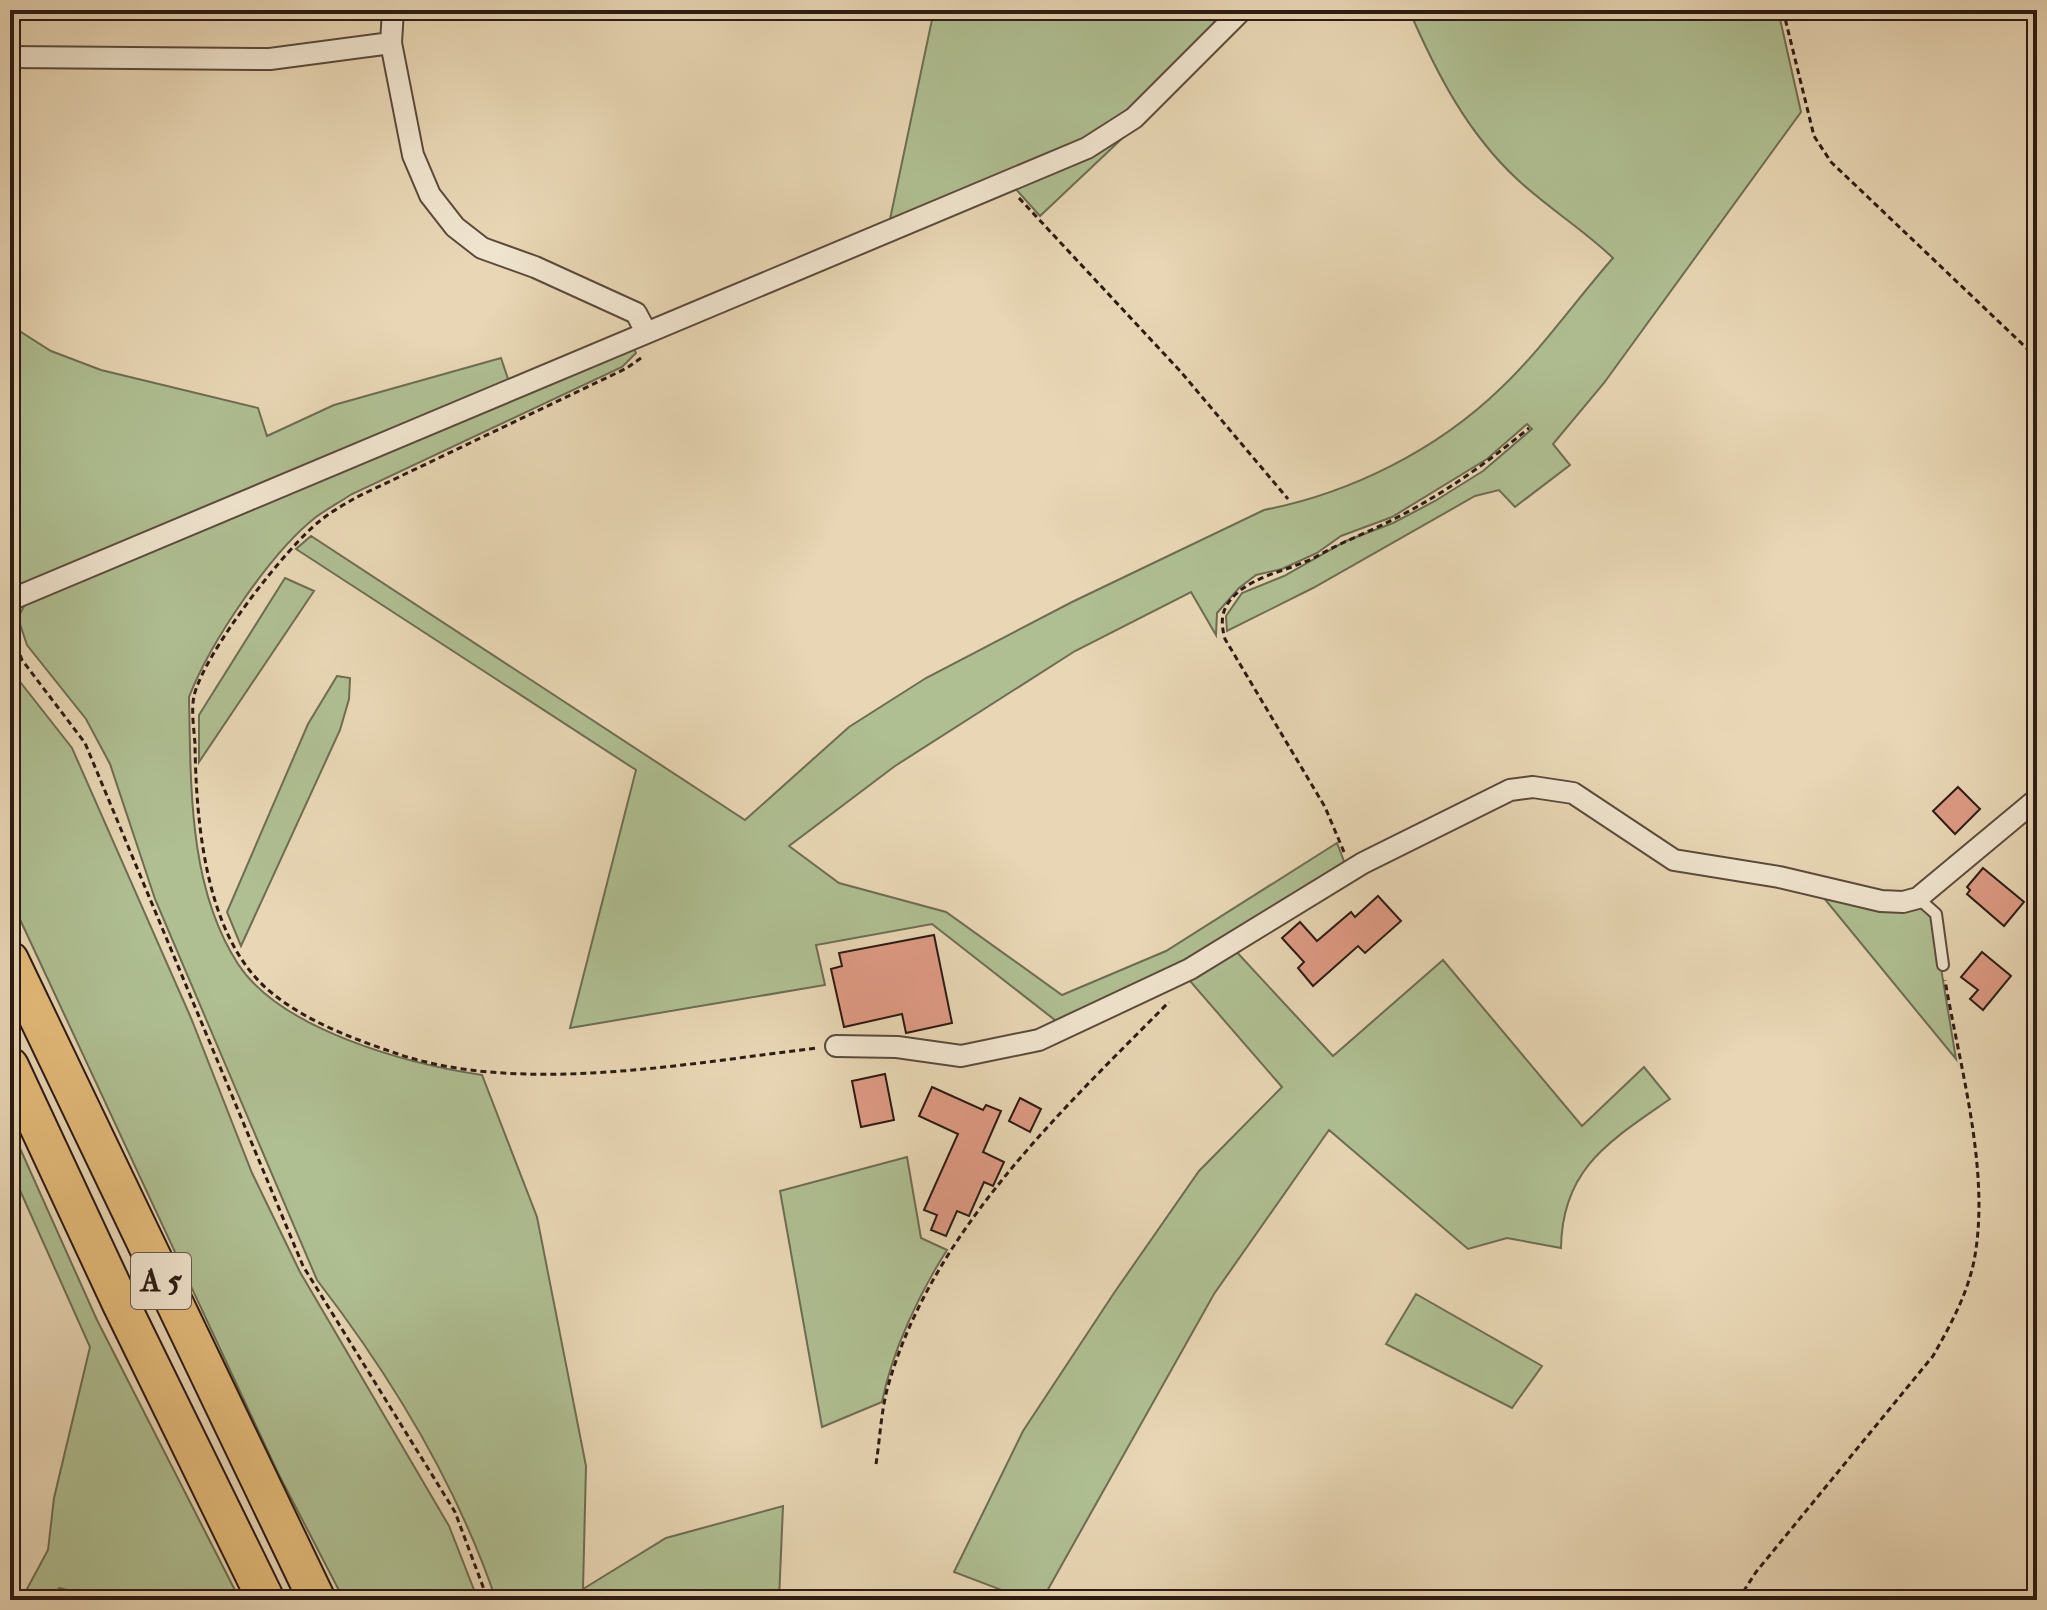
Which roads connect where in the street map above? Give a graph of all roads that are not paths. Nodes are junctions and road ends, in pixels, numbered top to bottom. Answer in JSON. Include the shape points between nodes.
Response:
{"nodes":[{"id":1,"x":393,"y":10,"type":"edge"},
{"id":2,"x":1242,"y":10,"type":"edge"},
{"id":3,"x":391,"y":43,"type":"junction"},
{"id":4,"x":10,"y":57,"type":"edge"},
{"id":5,"x":646,"y":332,"type":"junction"},
{"id":6,"x":10,"y":600,"type":"edge"},
{"id":7,"x":2037,"y":799,"type":"edge"},
{"id":8,"x":1918,"y":898,"type":"junction"},
{"id":9,"x":10,"y":960,"type":"edge"},
{"id":10,"x":1943,"y":965,"type":"road end"},
{"id":11,"x":836,"y":1046,"type":"road end"},
{"id":12,"x":10,"y":1066,"type":"edge"},
{"id":13,"x":266,"y":1600,"type":"edge"},
{"id":14,"x":317,"y":1600,"type":"edge"}],
"edges":[{"from":1,"to":3,"type":"street"},
{"from":2,"to":5,"type":"street","via":[[1134,118],[1087,148]]},
{"from":3,"to":4,"type":"street","via":[[270,59]]},
{"from":3,"to":5,"type":"street","via":[[413,155],[430,195],[455,227],[482,248],[636,313]]},
{"from":5,"to":6,"type":"street"},
{"from":7,"to":8,"type":"street"},
{"from":8,"to":10,"type":"lane","via":[[1936,914]]},
{"from":8,"to":11,"type":"street","via":[[1881,901],[1674,860],[1597,807],[1558,788],[1510,790],[1352,870],[1190,969],[1039,1040],[961,1056]]},
{"from":9,"to":14,"type":"highway","number":"A 5"},
{"from":12,"to":13,"type":"highway","number":"A 5"}]}
